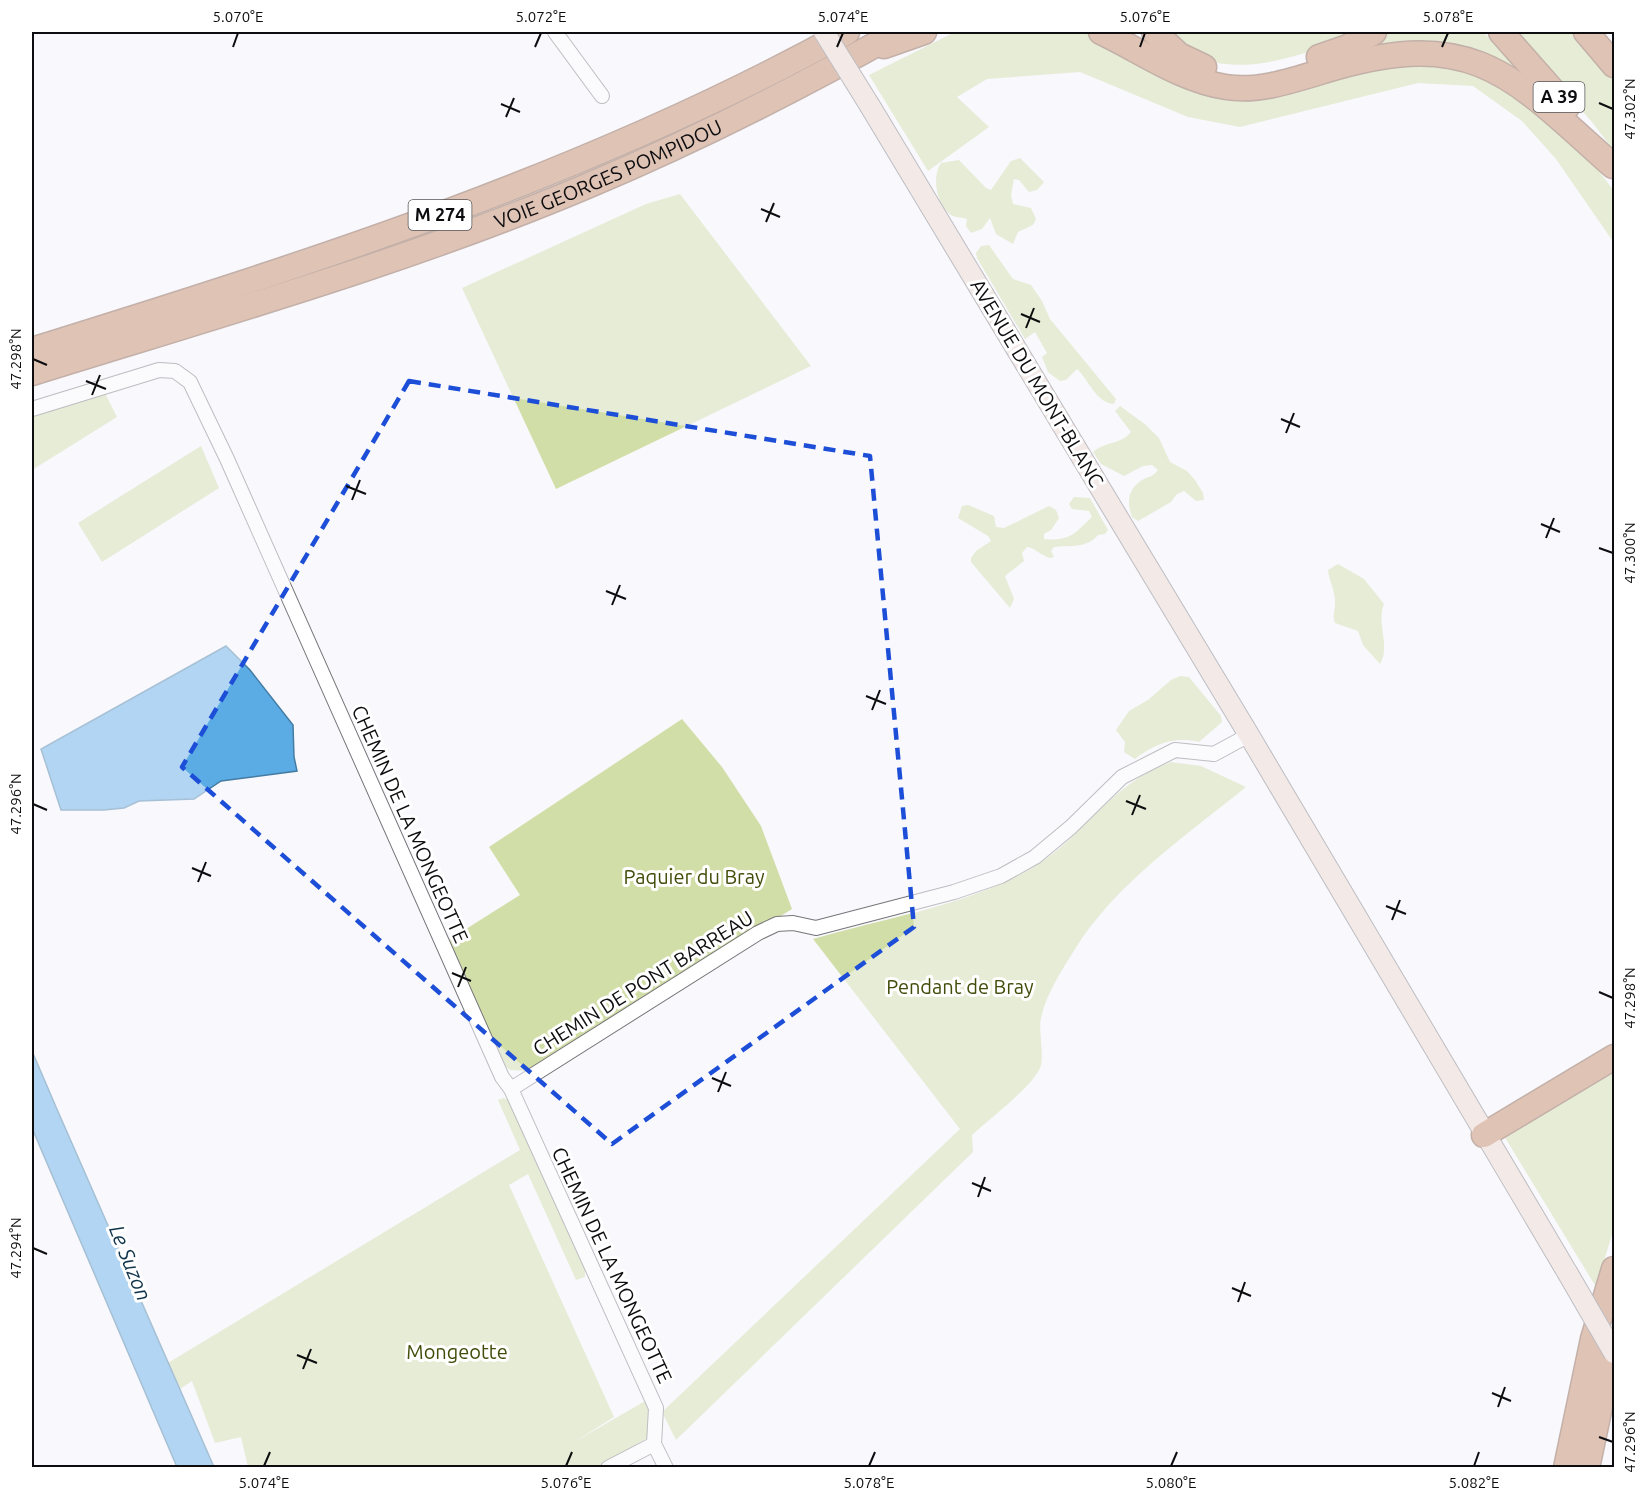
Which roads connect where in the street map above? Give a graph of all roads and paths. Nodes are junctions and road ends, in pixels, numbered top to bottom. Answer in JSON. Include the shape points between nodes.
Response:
{"nodes":[{"id":1,"x":555,"y":32,"type":"edge"},
{"id":2,"x":898,"y":32,"type":"edge"},
{"id":3,"x":924,"y":32,"type":"edge"},
{"id":4,"x":1101,"y":32,"type":"edge"},
{"id":5,"x":1154,"y":32,"type":"edge"},
{"id":6,"x":1374,"y":32,"type":"edge"},
{"id":7,"x":1501,"y":32,"type":"edge"},
{"id":8,"x":1586,"y":32,"type":"edge"},
{"id":9,"x":1609,"y":32,"type":"edge"},
{"id":10,"x":837,"y":33,"type":"edge"},
{"id":11,"x":1614,"y":40,"type":"edge"},
{"id":12,"x":854,"y":57,"type":"junction"},
{"id":13,"x":1614,"y":65,"type":"edge"},
{"id":14,"x":602,"y":96,"type":"dead end"},
{"id":15,"x":1614,"y":167,"type":"edge"},
{"id":16,"x":32,"y":350,"type":"edge"},
{"id":17,"x":32,"y":373,"type":"edge"},
{"id":18,"x":32,"y":409,"type":"edge"},
{"id":19,"x":1249,"y":735,"type":"junction"},
{"id":20,"x":1614,"y":1057,"type":"edge"},
{"id":21,"x":511,"y":1089,"type":"junction"},
{"id":22,"x":1484,"y":1135,"type":"junction"},
{"id":23,"x":1614,"y":1269,"type":"edge"},
{"id":24,"x":1614,"y":1340,"type":"edge"},
{"id":25,"x":1614,"y":1353,"type":"edge"},
{"id":26,"x":654,"y":1444,"type":"junction"},
{"id":27,"x":608,"y":1467,"type":"edge"},
{"id":28,"x":666,"y":1467,"type":"edge"},
{"id":29,"x":1566,"y":1467,"type":"edge"},
{"id":30,"x":1587,"y":1467,"type":"edge"}],
"edges":[{"from":1,"to":14,"type":"street"},
{"from":2,"to":12,"type":"highway","name":"VOIE GEORGES POMPIDOU","number":"M 274"},
{"from":3,"to":12,"type":"highway"},
{"from":4,"to":15,"type":"highway","via":[[1182,74],[1227,88],[1274,84],[1393,54],[1462,58],[1499,72],[1527,89]]},
{"from":5,"to":6,"type":"highway","via":[[1191,62],[1217,71],[1246,74],[1329,54]]},
{"from":7,"to":15,"type":"highway","number":"A 39","via":[[1562,100]]},
{"from":8,"to":13,"type":"highway"},
{"from":9,"to":11,"type":"highway"},
{"from":10,"to":16,"type":"highway","name":"VOIE GEORGES POMPIDOU","number":"M 274","via":[[669,122],[463,207],[262,279]]},
{"from":10,"to":19,"type":"main road","name":"AVENUE DU MONT-BLANC","bridge":true,"via":[[870,105]]},
{"from":12,"to":17,"type":"highway","name":"VOIE GEORGES POMPIDOU","number":"M 274","via":[[678,146],[520,213],[356,272]]},
{"from":18,"to":21,"type":"street","name":"CHEMIN DE LA MONGEOTTE","via":[[159,370],[175,371],[190,382],[501,1077]]},
{"from":19,"to":21,"type":"street","name":"CHEMIN DE PONT BARREAU","via":[[1214,754],[1175,750],[1122,777],[1044,850],[1001,876],[816,928],[777,924],[758,933]]},
{"from":19,"to":22,"type":"main road","name":"AVENUE DU MONT-BLANC"},
{"from":20,"to":22,"type":"highway"},
{"from":21,"to":26,"type":"street","name":"CHEMIN DE LA MONGEOTTE","via":[[656,1408]]},
{"from":22,"to":25,"type":"main road","name":"AVENUE DU MONT-BLANC","bridge":true},
{"from":23,"to":29,"type":"highway","via":[[1593,1339]]},
{"from":24,"to":30,"type":"highway"},
{"from":26,"to":27,"type":"street"},
{"from":26,"to":28,"type":"street"}]}
